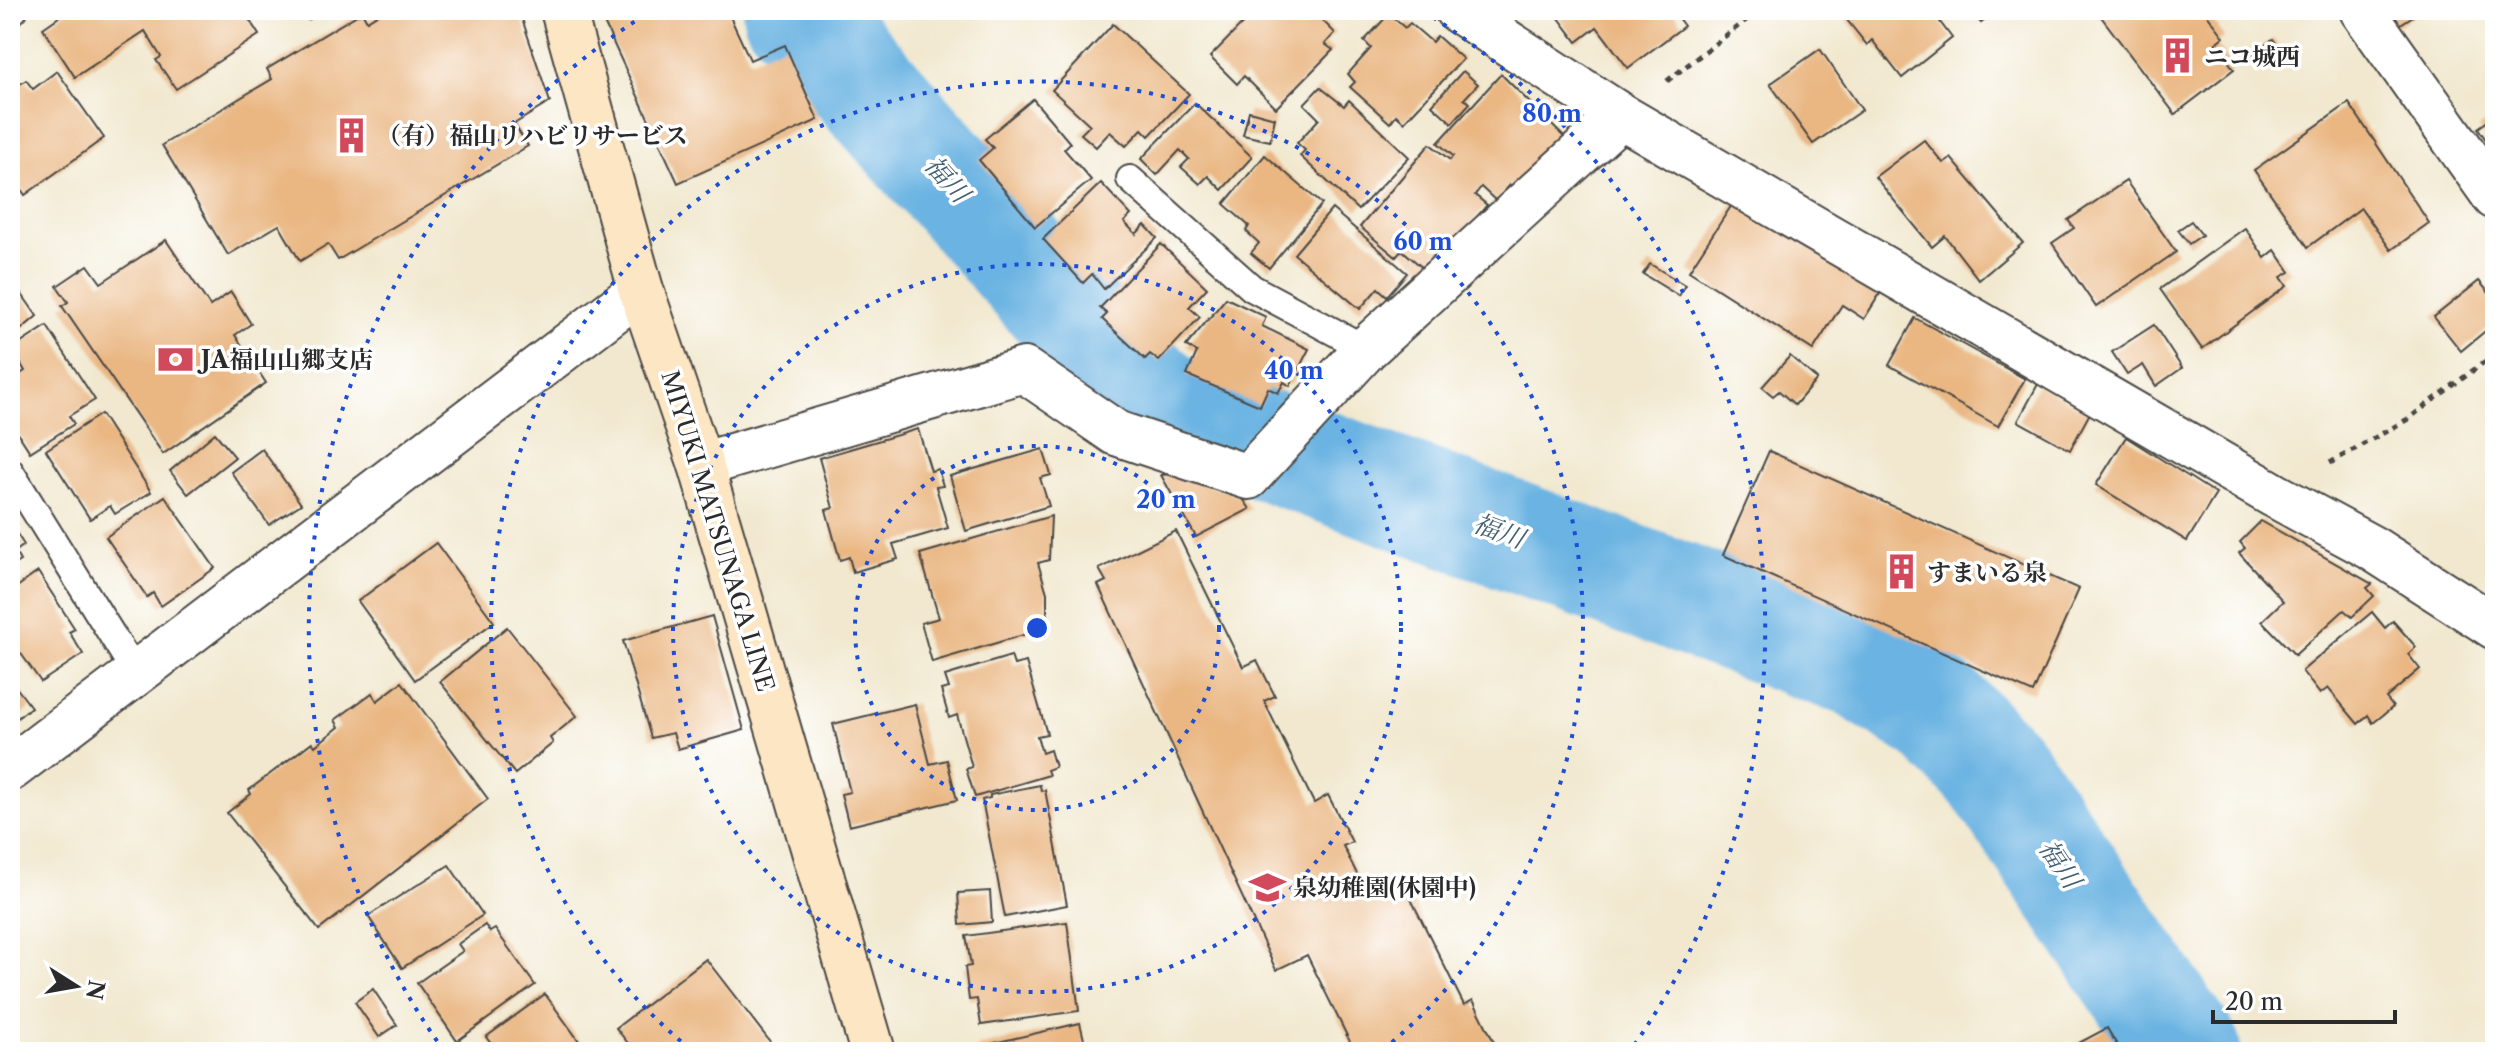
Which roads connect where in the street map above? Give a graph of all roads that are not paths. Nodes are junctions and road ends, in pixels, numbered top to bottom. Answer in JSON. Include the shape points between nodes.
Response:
{"nodes":[{"id":1,"x":563,"y":10,"type":"edge"},
{"id":2,"x":2362,"y":10,"type":"edge"},
{"id":3,"x":1463,"y":11,"type":"edge"},
{"id":4,"x":1621,"y":116,"type":"junction"},
{"id":5,"x":1130,"y":179,"type":"dead end"},
{"id":6,"x":2495,"y":197,"type":"edge"},
{"id":7,"x":641,"y":290,"type":"junction"},
{"id":8,"x":1366,"y":349,"type":"junction"},
{"id":9,"x":701,"y":465,"type":"junction"},
{"id":10,"x":10,"y":471,"type":"edge"},
{"id":11,"x":2495,"y":627,"type":"edge"},
{"id":12,"x":135,"y":672,"type":"junction"},
{"id":13,"x":10,"y":769,"type":"edge"},
{"id":14,"x":873,"y":1052,"type":"edge"}],
"edges":[{"from":1,"to":7,"type":"main road","name":"MIYUKI MATSUNAGA LINE"},
{"from":2,"to":6,"type":"street"},
{"from":3,"to":4,"type":"street"},
{"from":4,"to":8,"type":"street"},
{"from":4,"to":11,"type":"street","via":[[2372,548]]},
{"from":5,"to":8,"type":"lane","via":[[1252,288]]},
{"from":7,"to":9,"type":"main road","name":"MIYUKI MATSUNAGA LINE"},
{"from":7,"to":12,"type":"street"},
{"from":8,"to":9,"type":"street","via":[[1248,477],[1116,433],[1024,370]]},
{"from":9,"to":14,"type":"main road","name":"MIYUKI MATSUNAGA LINE"},
{"from":10,"to":12,"type":"lane"},
{"from":12,"to":13,"type":"street"}]}
